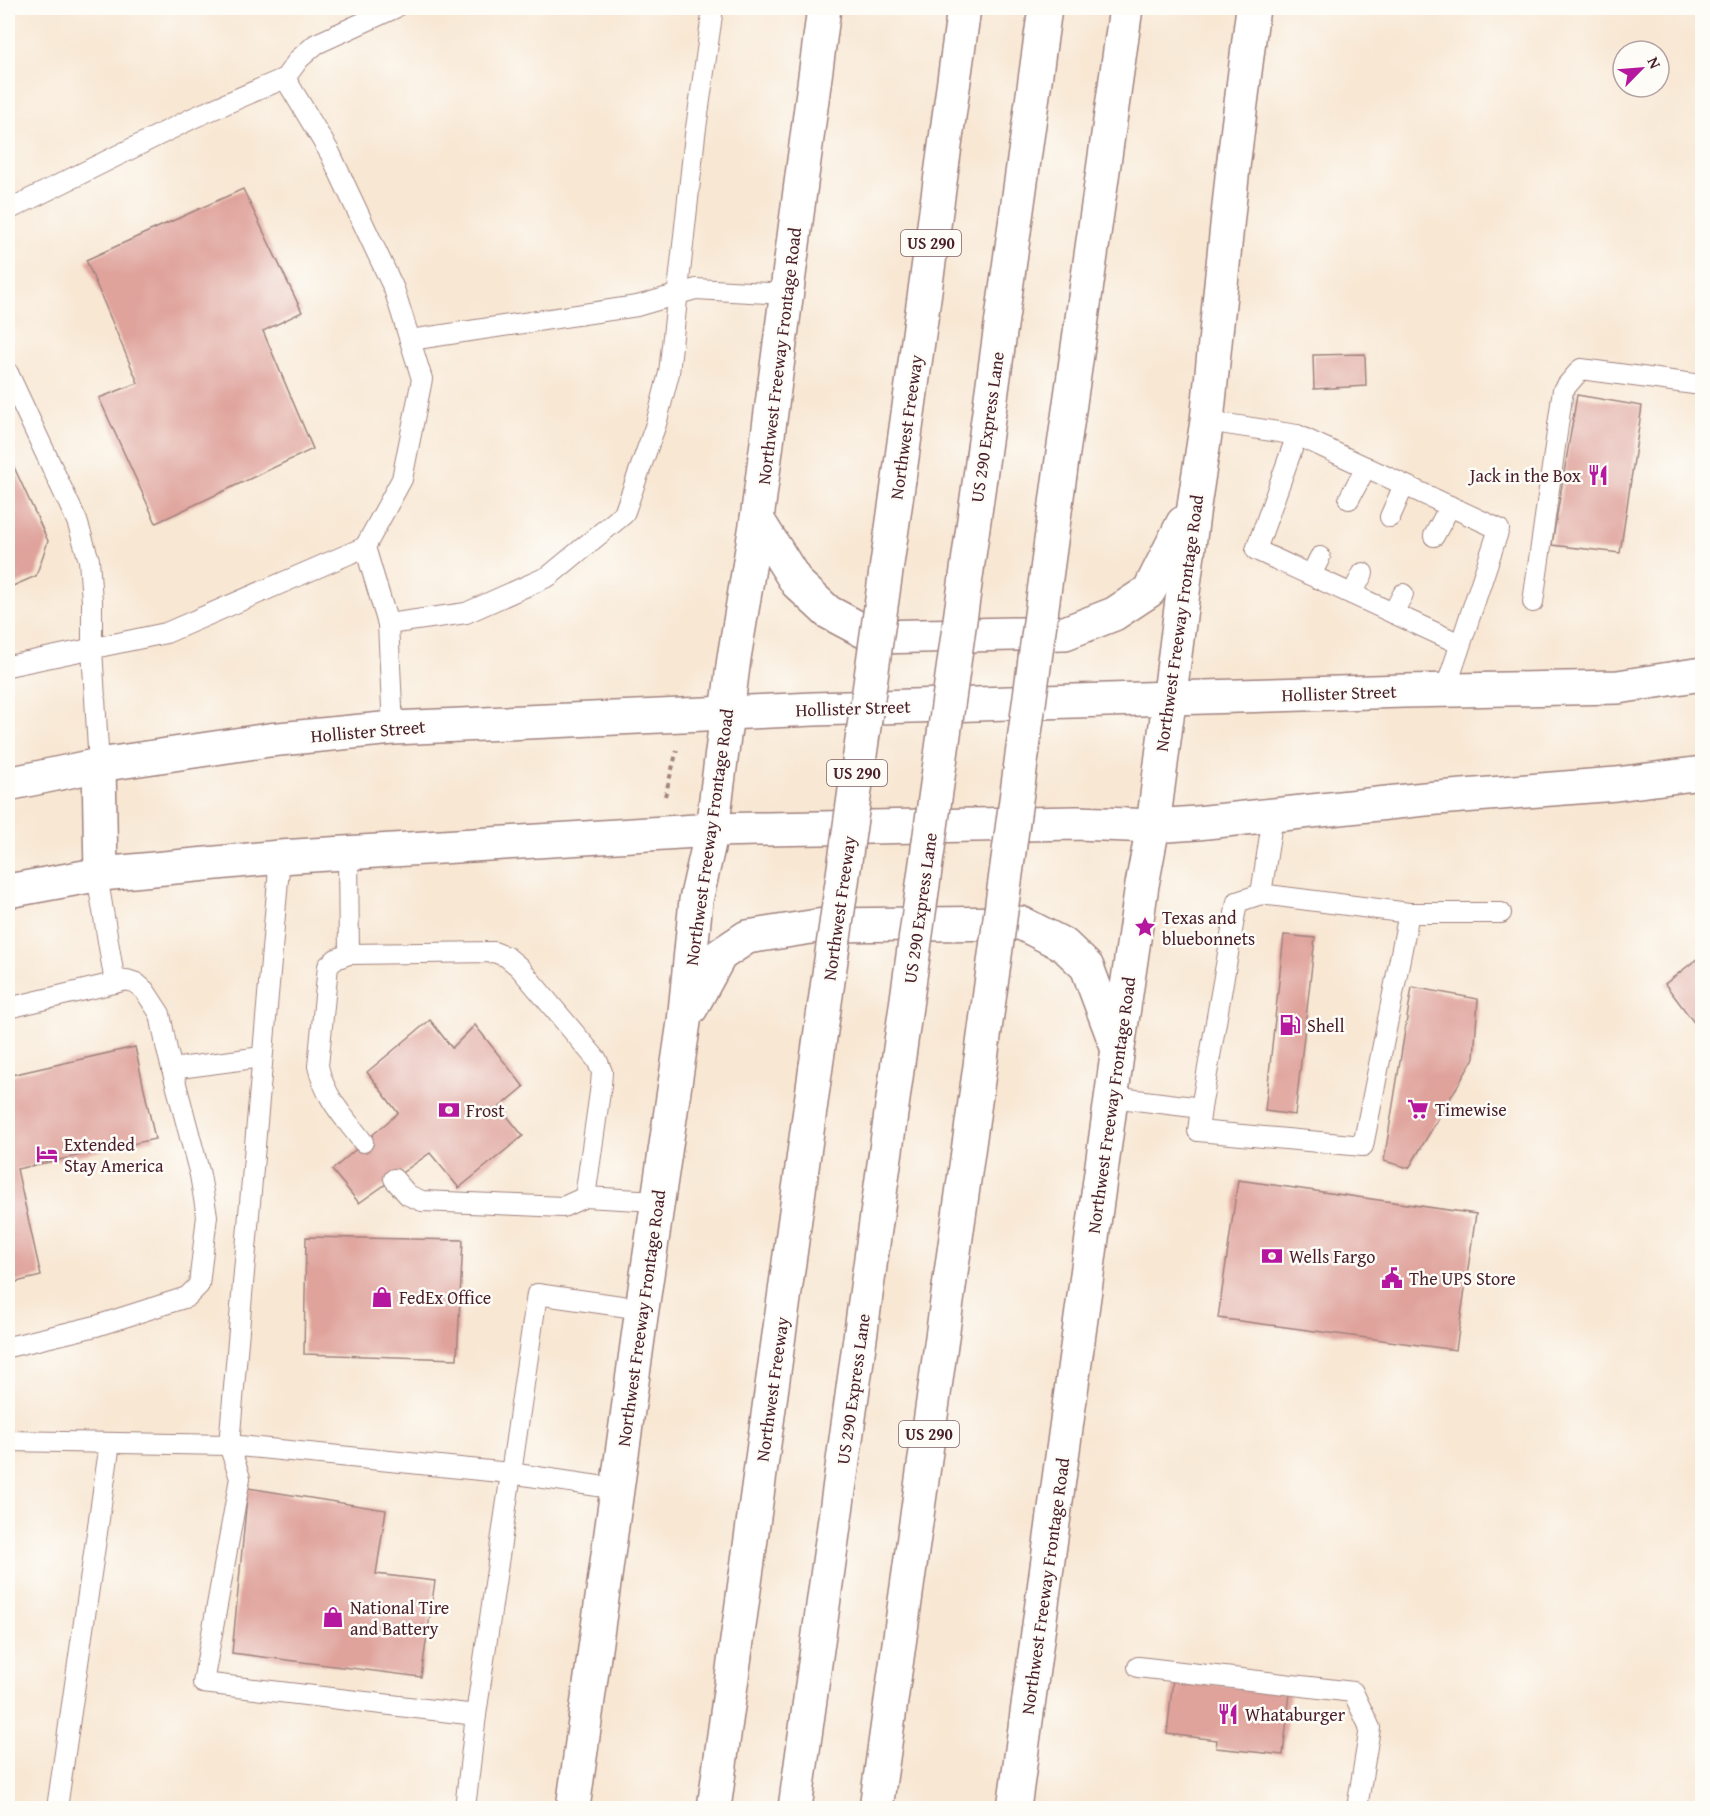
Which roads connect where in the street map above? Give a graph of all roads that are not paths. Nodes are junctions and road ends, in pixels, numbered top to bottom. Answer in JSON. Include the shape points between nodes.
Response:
{"nodes":[{"id":1,"x":395,"y":8,"type":"edge"},
{"id":2,"x":713,"y":8,"type":"edge"},
{"id":3,"x":824,"y":8,"type":"edge"},
{"id":4,"x":964,"y":8,"type":"edge"},
{"id":5,"x":1045,"y":8,"type":"edge"},
{"id":6,"x":1126,"y":8,"type":"edge"},
{"id":7,"x":1253,"y":8,"type":"edge"},
{"id":8,"x":285,"y":78,"type":"junction"},
{"id":9,"x":8,"y":210,"type":"edge"},
{"id":10,"x":677,"y":293,"type":"junction"},
{"id":11,"x":786,"y":294,"type":"junction"},
{"id":12,"x":410,"y":340,"type":"junction"},
{"id":13,"x":8,"y":373,"type":"edge"},
{"id":14,"x":1694,"y":384,"type":"dead end"},
{"id":15,"x":1207,"y":421,"type":"junction"},
{"id":16,"x":1298,"y":435,"type":"junction"},
{"id":17,"x":1366,"y":467,"type":"junction"},
{"id":18,"x":1404,"y":485,"type":"junction"},
{"id":19,"x":1195,"y":499,"type":"junction"},
{"id":20,"x":1349,"y":499,"type":"dead end"},
{"id":21,"x":1449,"y":506,"type":"junction"},
{"id":22,"x":1390,"y":517,"type":"dead end"},
{"id":23,"x":758,"y":519,"type":"junction"},
{"id":24,"x":1434,"y":536,"type":"dead end"},
{"id":25,"x":365,"y":547,"type":"junction"},
{"id":26,"x":1320,"y":556,"type":"dead end"},
{"id":27,"x":1363,"y":573,"type":"dead end"},
{"id":28,"x":1311,"y":575,"type":"junction"},
{"id":29,"x":1352,"y":594,"type":"junction"},
{"id":30,"x":1403,"y":594,"type":"dead end"},
{"id":31,"x":1533,"y":602,"type":"dead end"},
{"id":32,"x":1394,"y":613,"type":"junction"},
{"id":33,"x":388,"y":624,"type":"junction"},
{"id":34,"x":1460,"y":644,"type":"junction"},
{"id":35,"x":92,"y":649,"type":"junction"},
{"id":36,"x":8,"y":666,"type":"edge"},
{"id":37,"x":1702,"y":674,"type":"edge"},
{"id":38,"x":1445,"y":691,"type":"junction"},
{"id":39,"x":1168,"y":698,"type":"junction"},
{"id":40,"x":727,"y":714,"type":"junction"},
{"id":41,"x":393,"y":728,"type":"junction"},
{"id":42,"x":99,"y":765,"type":"junction"},
{"id":43,"x":1702,"y":773,"type":"edge"},
{"id":44,"x":8,"y":784,"type":"edge"},
{"id":45,"x":1273,"y":816,"type":"junction"},
{"id":46,"x":1153,"y":826,"type":"junction"},
{"id":47,"x":712,"y":830,"type":"junction"},
{"id":48,"x":348,"y":853,"type":"junction"},
{"id":49,"x":280,"y":857,"type":"junction"},
{"id":50,"x":99,"y":875,"type":"junction"},
{"id":51,"x":8,"y":891,"type":"edge"},
{"id":52,"x":1261,"y":894,"type":"junction"},
{"id":53,"x":1409,"y":913,"type":"junction"},
{"id":54,"x":1501,"y":913,"type":"dead end"},
{"id":55,"x":349,"y":954,"type":"junction"},
{"id":56,"x":115,"y":983,"type":"junction"},
{"id":57,"x":8,"y":1008,"type":"edge"},
{"id":58,"x":684,"y":1022,"type":"junction"},
{"id":59,"x":1118,"y":1048,"type":"junction"},
{"id":60,"x":262,"y":1057,"type":"junction"},
{"id":61,"x":172,"y":1069,"type":"junction"},
{"id":62,"x":1112,"y":1097,"type":"junction"},
{"id":63,"x":1201,"y":1108,"type":"junction"},
{"id":64,"x":363,"y":1142,"type":"dead end"},
{"id":65,"x":394,"y":1179,"type":"dead end"},
{"id":66,"x":585,"y":1197,"type":"junction"},
{"id":67,"x":657,"y":1201,"type":"junction"},
{"id":68,"x":642,"y":1309,"type":"junction"},
{"id":69,"x":8,"y":1347,"type":"edge"},
{"id":70,"x":8,"y":1441,"type":"edge"},
{"id":71,"x":110,"y":1443,"type":"junction"},
{"id":72,"x":229,"y":1445,"type":"junction"},
{"id":73,"x":510,"y":1473,"type":"junction"},
{"id":74,"x":618,"y":1489,"type":"junction"},
{"id":75,"x":1138,"y":1667,"type":"dead end"},
{"id":76,"x":476,"y":1715,"type":"junction"},
{"id":77,"x":57,"y":1809,"type":"edge"},
{"id":78,"x":465,"y":1809,"type":"edge"},
{"id":79,"x":573,"y":1809,"type":"edge"},
{"id":80,"x":714,"y":1809,"type":"edge"},
{"id":81,"x":795,"y":1809,"type":"edge"},
{"id":82,"x":876,"y":1809,"type":"edge"},
{"id":83,"x":1014,"y":1809,"type":"edge"},
{"id":84,"x":1358,"y":1809,"type":"edge"}],
"edges":[{"from":1,"to":8,"type":"lane","via":[[316,44],[298,59]]},
{"from":2,"to":10,"type":"lane"},
{"from":3,"to":11,"type":"main road","name":"Northwest Freeway Frontage Road"},
{"from":4,"to":80,"type":"main road","name":"Northwest Freeway","number":"US 290","bridge":true},
{"from":5,"to":81,"type":"main road","name":"US 290 Express Lane","bridge":true},
{"from":6,"to":82,"type":"main road","number":"US 290","bridge":true},
{"from":7,"to":15,"type":"main road","name":"Northwest Freeway Frontage Road"},
{"from":8,"to":9,"type":"lane","via":[[195,117]]},
{"from":8,"to":12,"type":"lane","via":[[330,153],[394,289]]},
{"from":10,"to":11,"type":"lane","via":[[711,289]]},
{"from":10,"to":12,"type":"lane","via":[[637,306]]},
{"from":10,"to":33,"type":"lane","via":[[666,383],[624,514],[549,576],[466,613]]},
{"from":11,"to":23,"type":"main road","name":"Northwest Freeway Frontage Road"},
{"from":12,"to":25,"type":"lane","via":[[422,379],[402,479]]},
{"from":13,"to":35,"type":"lane","via":[[77,521],[89,560]]},
{"from":14,"to":31,"type":"lane","via":[[1581,369],[1563,390]]},
{"from":15,"to":16,"type":"lane"},
{"from":15,"to":19,"type":"main road","name":"Northwest Freeway Frontage Road"},
{"from":16,"to":17,"type":"lane"},
{"from":16,"to":28,"type":"lane","via":[[1256,550]]},
{"from":17,"to":18,"type":"lane"},
{"from":17,"to":20,"type":"lane"},
{"from":18,"to":21,"type":"lane"},
{"from":18,"to":22,"type":"lane"},
{"from":19,"to":23,"type":"main road","via":[[1149,591],[1114,614],[1065,633],[875,637],[828,612],[797,584]]},
{"from":19,"to":39,"type":"main road","name":"Northwest Freeway Frontage Road"},
{"from":21,"to":24,"type":"lane"},
{"from":21,"to":34,"type":"lane","via":[[1499,530]]},
{"from":23,"to":40,"type":"main road","name":"Northwest Freeway Frontage Road"},
{"from":25,"to":33,"type":"lane"},
{"from":25,"to":35,"type":"lane","via":[[166,633]]},
{"from":26,"to":28,"type":"lane"},
{"from":27,"to":29,"type":"lane"},
{"from":28,"to":29,"type":"lane"},
{"from":29,"to":32,"type":"lane"},
{"from":30,"to":32,"type":"lane"},
{"from":32,"to":34,"type":"lane"},
{"from":33,"to":41,"type":"lane"},
{"from":34,"to":38,"type":"lane"},
{"from":35,"to":36,"type":"lane"},
{"from":35,"to":42,"type":"lane"},
{"from":37,"to":38,"type":"main road","name":"Hollister Street","via":[[1618,687]]},
{"from":38,"to":39,"type":"main road","name":"Hollister Street"},
{"from":39,"to":40,"type":"main road","name":"Hollister Street"},
{"from":39,"to":46,"type":"main road","name":"Northwest Freeway Frontage Road"},
{"from":40,"to":41,"type":"main road","name":"Hollister Street"},
{"from":40,"to":47,"type":"main road","name":"Northwest Freeway Frontage Road"},
{"from":41,"to":42,"type":"main road","name":"Hollister Street","via":[[268,740]]},
{"from":42,"to":44,"type":"main road","name":"Hollister Street"},
{"from":42,"to":50,"type":"main road"},
{"from":43,"to":45,"type":"main road"},
{"from":45,"to":46,"type":"main road"},
{"from":45,"to":52,"type":"lane"},
{"from":46,"to":47,"type":"main road","via":[[1077,823]]},
{"from":46,"to":59,"type":"main road","name":"Northwest Freeway Frontage Road"},
{"from":47,"to":48,"type":"main road"},
{"from":47,"to":58,"type":"main road","name":"Northwest Freeway Frontage Road","via":[[696,900]]},
{"from":48,"to":49,"type":"main road"},
{"from":48,"to":55,"type":"lane"},
{"from":49,"to":50,"type":"main road"},
{"from":49,"to":60,"type":"lane"},
{"from":50,"to":51,"type":"main road"},
{"from":50,"to":56,"type":"lane"},
{"from":52,"to":53,"type":"lane"},
{"from":52,"to":63,"type":"lane","via":[[1237,902]]},
{"from":53,"to":54,"type":"lane"},
{"from":53,"to":63,"type":"lane","via":[[1363,1146],[1198,1131]]},
{"from":55,"to":64,"type":"lane","via":[[328,966],[318,1066],[329,1098]]},
{"from":55,"to":66,"type":"lane","via":[[494,952],[519,967],[597,1060],[602,1072]]},
{"from":56,"to":57,"type":"lane"},
{"from":56,"to":61,"type":"lane","via":[[136,983],[155,1006]]},
{"from":58,"to":59,"type":"main road","via":[[720,955],[747,937],[824,925],[1021,923],[1065,945],[1087,967]]},
{"from":58,"to":67,"type":"main road","name":"Northwest Freeway Frontage Road"},
{"from":59,"to":62,"type":"main road","name":"Northwest Freeway Frontage Road"},
{"from":60,"to":61,"type":"lane"},
{"from":60,"to":72,"type":"lane"},
{"from":61,"to":69,"type":"lane","via":[[207,1216],[199,1286],[175,1301],[96,1326]]},
{"from":62,"to":63,"type":"lane"},
{"from":62,"to":83,"type":"main road","name":"Northwest Freeway Frontage Road"},
{"from":65,"to":66,"type":"lane","via":[[408,1195],[422,1201],[563,1207]]},
{"from":66,"to":67,"type":"lane"},
{"from":67,"to":68,"type":"main road","name":"Northwest Freeway Frontage Road"},
{"from":68,"to":73,"type":"lane","via":[[537,1294]]},
{"from":68,"to":74,"type":"main road","name":"Northwest Freeway Frontage Road"},
{"from":70,"to":71,"type":"lane"},
{"from":71,"to":72,"type":"lane"},
{"from":71,"to":77,"type":"lane"},
{"from":72,"to":73,"type":"lane"},
{"from":72,"to":76,"type":"lane","via":[[240,1478],[203,1683]]},
{"from":73,"to":74,"type":"lane"},
{"from":73,"to":76,"type":"lane"},
{"from":74,"to":79,"type":"main road","name":"Northwest Freeway Frontage Road"},
{"from":75,"to":84,"type":"lane","via":[[1353,1692],[1370,1728]]},
{"from":76,"to":78,"type":"lane"}]}
